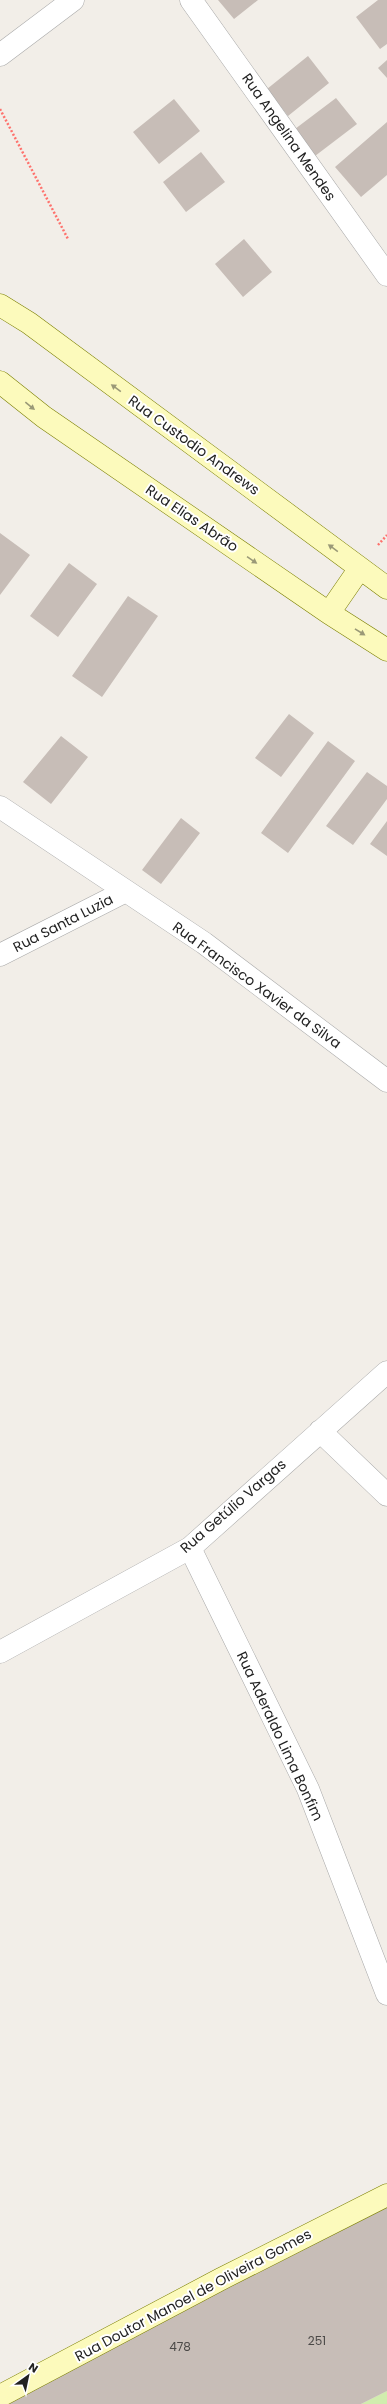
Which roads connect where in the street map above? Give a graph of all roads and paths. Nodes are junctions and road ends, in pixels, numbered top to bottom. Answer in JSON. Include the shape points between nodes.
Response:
{"nodes":[{"id":1,"x":73,"y":0,"type":"edge"},
{"id":2,"x":191,"y":0,"type":"edge"},
{"id":3,"x":0,"y":55,"type":"edge"},
{"id":4,"x":0,"y":109,"type":"edge"},
{"id":5,"x":68,"y":239,"type":"dead end"},
{"id":6,"x":387,"y":275,"type":"edge"},
{"id":7,"x":0,"y":305,"type":"edge"},
{"id":8,"x":0,"y":382,"type":"edge"},
{"id":9,"x":360,"y":568,"type":"junction"},
{"id":10,"x":387,"y":588,"type":"edge"},
{"id":11,"x":329,"y":613,"type":"junction"},
{"id":12,"x":387,"y":650,"type":"edge"},
{"id":13,"x":0,"y":806,"type":"edge"},
{"id":14,"x":126,"y":891,"type":"junction"},
{"id":15,"x":0,"y":955,"type":"edge"},
{"id":16,"x":387,"y":1081,"type":"edge"},
{"id":17,"x":387,"y":1372,"type":"edge"},
{"id":18,"x":320,"y":1431,"type":"junction"},
{"id":19,"x":387,"y":1495,"type":"edge"},
{"id":20,"x":190,"y":1548,"type":"junction"},
{"id":21,"x":0,"y":1652,"type":"edge"},
{"id":22,"x":387,"y":1994,"type":"edge"},
{"id":23,"x":387,"y":2195,"type":"edge"},
{"id":24,"x":0,"y":2396,"type":"edge"}],
"edges":[{"from":1,"to":3,"type":"street"},
{"from":2,"to":6,"type":"street","name":"Rua Angelina Mendes"},
{"from":4,"to":5,"type":"path"},
{"from":9,"to":7,"type":"street","name":"Rua Custodio Andrews","one_way":true,"via":[[29,323]]},
{"from":8,"to":11,"type":"street","name":"Rua Elias Abrão","one_way":true,"via":[[44,417]]},
{"from":9,"to":10,"type":"street","name":"Rua Custodio Andrews"},
{"from":9,"to":11,"type":"street"},
{"from":11,"to":12,"type":"street","name":"Rua Elias Abrão","one_way":true},
{"from":13,"to":14,"type":"street","name":"Rua Francisco Xavier da Silva"},
{"from":14,"to":15,"type":"street","name":"Rua Santa Luzia"},
{"from":14,"to":16,"type":"street","name":"Rua Francisco Xavier da Silva","via":[[204,943]]},
{"from":17,"to":18,"type":"street","name":"Rua Getúlio Vargas"},
{"from":18,"to":19,"type":"street"},
{"from":18,"to":20,"type":"street","name":"Rua Getúlio Vargas"},
{"from":20,"to":21,"type":"street","name":"Rua Getúlio Vargas"},
{"from":20,"to":22,"type":"street","name":"Rua Aderaldo Lima Bonfim","via":[[308,1789]]},
{"from":23,"to":24,"type":"street","name":"Rua Doutor Manoel de Oliveira Gomes"}]}
